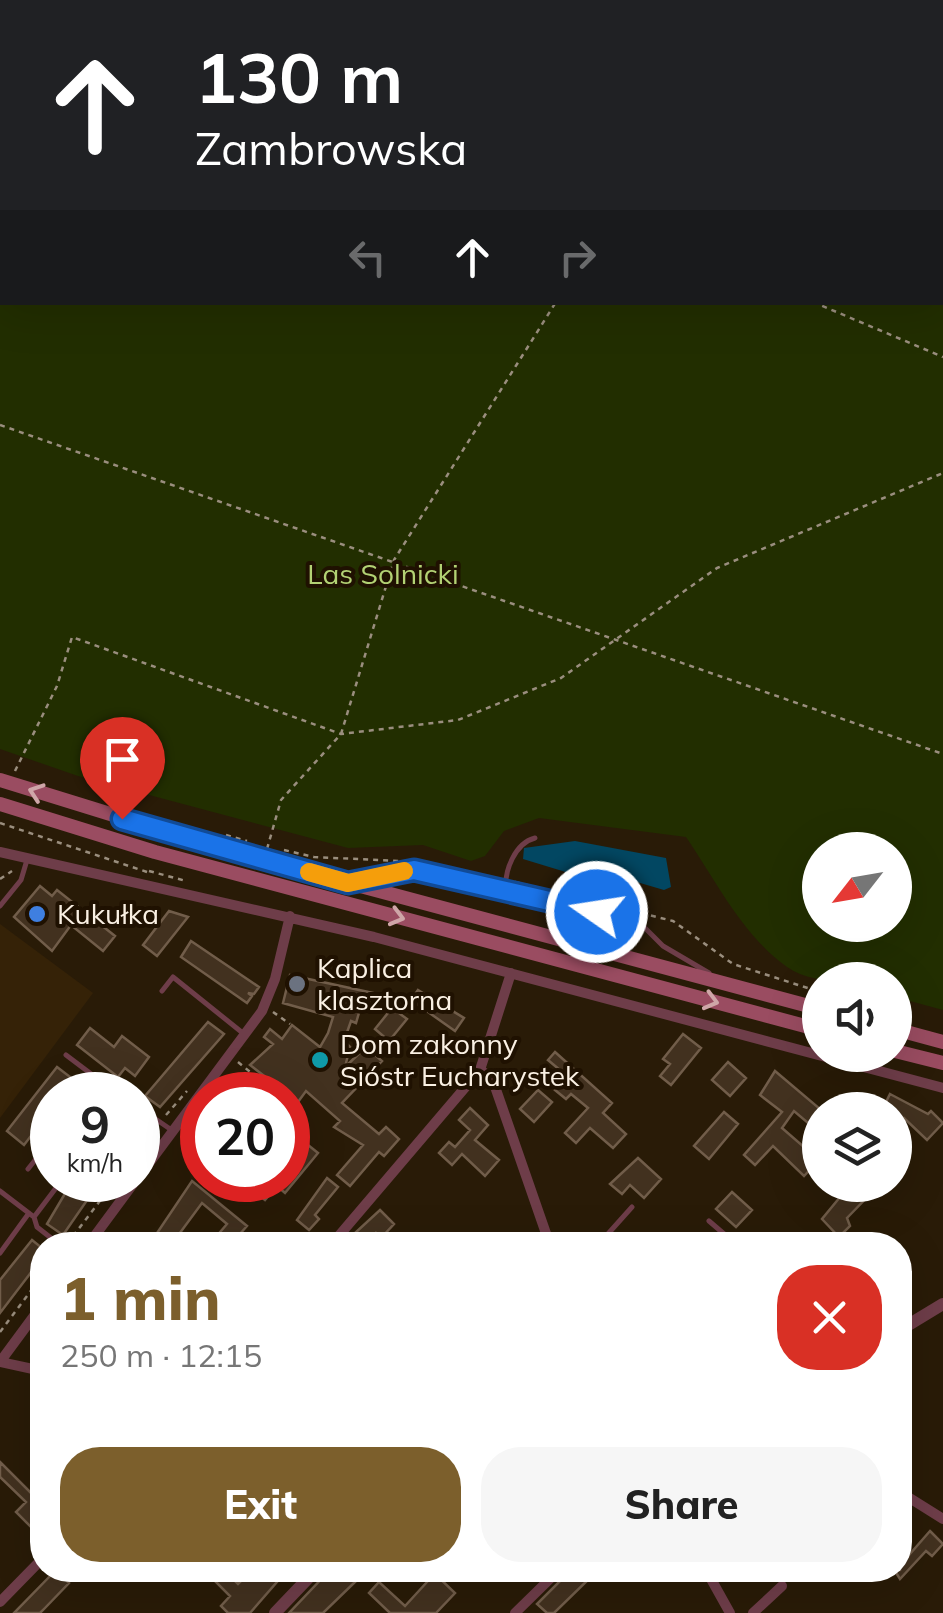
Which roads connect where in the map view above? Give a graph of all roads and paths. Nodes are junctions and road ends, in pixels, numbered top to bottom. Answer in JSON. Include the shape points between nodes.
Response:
{"nodes":[{"id":1,"x":554,"y":305,"type":"edge"},
{"id":2,"x":821,"y":305,"type":"edge"},
{"id":3,"x":943,"y":357,"type":"edge"},
{"id":4,"x":0,"y":425,"type":"edge"},
{"id":5,"x":943,"y":473,"type":"edge"},
{"id":6,"x":394,"y":560,"type":"junction"},
{"id":7,"x":620,"y":640,"type":"junction"},
{"id":8,"x":341,"y":734,"type":"junction"},
{"id":9,"x":943,"y":754,"type":"edge"},
{"id":10,"x":16,"y":770,"type":"dead end"},
{"id":11,"x":0,"y":780,"type":"edge"},
{"id":12,"x":0,"y":804,"type":"edge"},
{"id":13,"x":0,"y":822,"type":"edge"},
{"id":14,"x":536,"y":838,"type":"dead end"},
{"id":15,"x":0,"y":852,"type":"edge"},
{"id":16,"x":106,"y":854,"type":"junction"},
{"id":17,"x":27,"y":860,"type":"junction"},
{"id":18,"x":264,"y":860,"type":"junction"},
{"id":19,"x":104,"y":866,"type":"dead end"},
{"id":20,"x":149,"y":871,"type":"junction"},
{"id":21,"x":186,"y":882,"type":"dead end"},
{"id":22,"x":348,"y":883,"type":"junction"},
{"id":23,"x":154,"y":884,"type":"junction"},
{"id":24,"x":506,"y":890,"type":"junction"},
{"id":25,"x":0,"y":906,"type":"edge"},
{"id":26,"x":290,"y":916,"type":"junction"},
{"id":27,"x":510,"y":973,"type":"junction"},
{"id":28,"x":730,"y":984,"type":"junction"},
{"id":29,"x":162,"y":991,"type":"dead end"},
{"id":30,"x":802,"y":1003,"type":"edge"},
{"id":31,"x":272,"y":1011,"type":"dead end"},
{"id":32,"x":290,"y":1024,"type":"dead end"},
{"id":33,"x":802,"y":1025,"type":"edge"},
{"id":34,"x":244,"y":1034,"type":"junction"},
{"id":35,"x":912,"y":1034,"type":"edge"},
{"id":36,"x":943,"y":1042,"type":"edge"},
{"id":37,"x":66,"y":1055,"type":"dead end"},
{"id":38,"x":912,"y":1055,"type":"edge"},
{"id":39,"x":237,"y":1061,"type":"dead end"},
{"id":40,"x":943,"y":1064,"type":"edge"},
{"id":41,"x":480,"y":1070,"type":"junction"},
{"id":42,"x":86,"y":1072,"type":"edge"},
{"id":43,"x":250,"y":1072,"type":"edge"},
{"id":44,"x":943,"y":1088,"type":"edge"},
{"id":45,"x":180,"y":1098,"type":"edge"},
{"id":46,"x":160,"y":1121,"type":"joint"},
{"id":47,"x":172,"y":1131,"type":"junction"},
{"id":48,"x":160,"y":1147,"type":"edge"},
{"id":49,"x":30,"y":1167,"type":"edge"},
{"id":50,"x":28,"y":1170,"type":"dead end"},
{"id":51,"x":0,"y":1191,"type":"edge"},
{"id":52,"x":43,"y":1202,"type":"edge"},
{"id":53,"x":98,"y":1202,"type":"edge"},
{"id":54,"x":120,"y":1202,"type":"edge"},
{"id":55,"x":632,"y":1207,"type":"dead end"},
{"id":56,"x":31,"y":1215,"type":"junction"},
{"id":57,"x":710,"y":1221,"type":"dead end"},
{"id":58,"x":44,"y":1232,"type":"edge"},
{"id":59,"x":74,"y":1232,"type":"edge"},
{"id":60,"x":98,"y":1232,"type":"edge"},
{"id":61,"x":342,"y":1232,"type":"edge"},
{"id":62,"x":545,"y":1232,"type":"edge"},
{"id":63,"x":610,"y":1232,"type":"edge"},
{"id":64,"x":722,"y":1232,"type":"edge"},
{"id":65,"x":0,"y":1254,"type":"edge"},
{"id":66,"x":30,"y":1292,"type":"edge"},
{"id":67,"x":943,"y":1304,"type":"edge"},
{"id":68,"x":30,"y":1321,"type":"edge"},
{"id":69,"x":912,"y":1323,"type":"edge"},
{"id":70,"x":0,"y":1332,"type":"edge"},
{"id":71,"x":0,"y":1362,"type":"edge"},
{"id":72,"x":30,"y":1368,"type":"edge"},
{"id":73,"x":912,"y":1500,"type":"edge"},
{"id":74,"x":943,"y":1519,"type":"edge"},
{"id":75,"x":30,"y":1571,"type":"edge"},
{"id":76,"x":305,"y":1582,"type":"edge"},
{"id":77,"x":547,"y":1582,"type":"edge"},
{"id":78,"x":713,"y":1582,"type":"edge"},
{"id":79,"x":782,"y":1586,"type":"dead end"},
{"id":80,"x":0,"y":1602,"type":"edge"},
{"id":81,"x":275,"y":1613,"type":"edge"},
{"id":82,"x":515,"y":1613,"type":"edge"},
{"id":83,"x":730,"y":1613,"type":"edge"},
{"id":84,"x":753,"y":1613,"type":"edge"}],
"edges":[{"from":1,"to":6,"type":"path"},
{"from":2,"to":3,"type":"path"},
{"from":4,"to":6,"type":"path"},
{"from":5,"to":7,"type":"path","via":[[717,568]]},
{"from":6,"to":7,"type":"path"},
{"from":6,"to":8,"type":"path"},
{"from":7,"to":8,"type":"path","via":[[561,678],[458,720]]},
{"from":7,"to":9,"type":"path"},
{"from":8,"to":10,"type":"path","via":[[72,638]]},
{"from":8,"to":18,"type":"path","via":[[281,800]]},
{"from":18,"to":11,"type":"main road","one_way":true},
{"from":12,"to":33,"type":"main road","one_way":true},
{"from":13,"to":16,"type":"path"},
{"from":14,"to":24,"type":"lane","via":[[516,850]]},
{"from":15,"to":17,"type":"street"},
{"from":16,"to":19,"type":"path"},
{"from":16,"to":20,"type":"path"},
{"from":17,"to":23,"type":"street"},
{"from":17,"to":25,"type":"lane"},
{"from":18,"to":22,"type":"main road"},
{"from":20,"to":21,"type":"path"},
{"from":20,"to":23,"type":"path"},
{"from":22,"to":24,"type":"lane","via":[[414,870]]},
{"from":22,"to":28,"type":"main road"},
{"from":23,"to":26,"type":"street"},
{"from":24,"to":28,"type":"lane","via":[[643,926],[680,958]]},
{"from":26,"to":27,"type":"street"},
{"from":26,"to":34,"type":"street","via":[[275,979]]},
{"from":27,"to":41,"type":"street"},
{"from":27,"to":44,"type":"street"},
{"from":28,"to":30,"type":"main road"},
{"from":29,"to":34,"type":"lane","via":[[173,976]]},
{"from":31,"to":32,"type":"path"},
{"from":34,"to":47,"type":"street"},
{"from":35,"to":36,"type":"main road"},
{"from":37,"to":42,"type":"lane"},
{"from":38,"to":40,"type":"main road"},
{"from":39,"to":43,"type":"path"},
{"from":41,"to":61,"type":"street"},
{"from":41,"to":62,"type":"street","via":[[492,1078]]},
{"from":45,"to":46,"type":"path"},
{"from":46,"to":47,"type":"lane"},
{"from":47,"to":48,"type":"street"},
{"from":49,"to":50,"type":"lane"},
{"from":51,"to":56,"type":"lane"},
{"from":52,"to":56,"type":"lane"},
{"from":53,"to":59,"type":"path"},
{"from":54,"to":60,"type":"street"},
{"from":55,"to":63,"type":"lane"},
{"from":56,"to":58,"type":"lane"},
{"from":56,"to":65,"type":"lane"},
{"from":57,"to":64,"type":"lane"},
{"from":66,"to":70,"type":"path"},
{"from":67,"to":69,"type":"street"},
{"from":68,"to":71,"type":"street"},
{"from":71,"to":72,"type":"street"},
{"from":73,"to":74,"type":"street"},
{"from":75,"to":80,"type":"street"},
{"from":76,"to":81,"type":"street"},
{"from":77,"to":82,"type":"street"},
{"from":78,"to":83,"type":"street"},
{"from":79,"to":84,"type":"street"}]}
